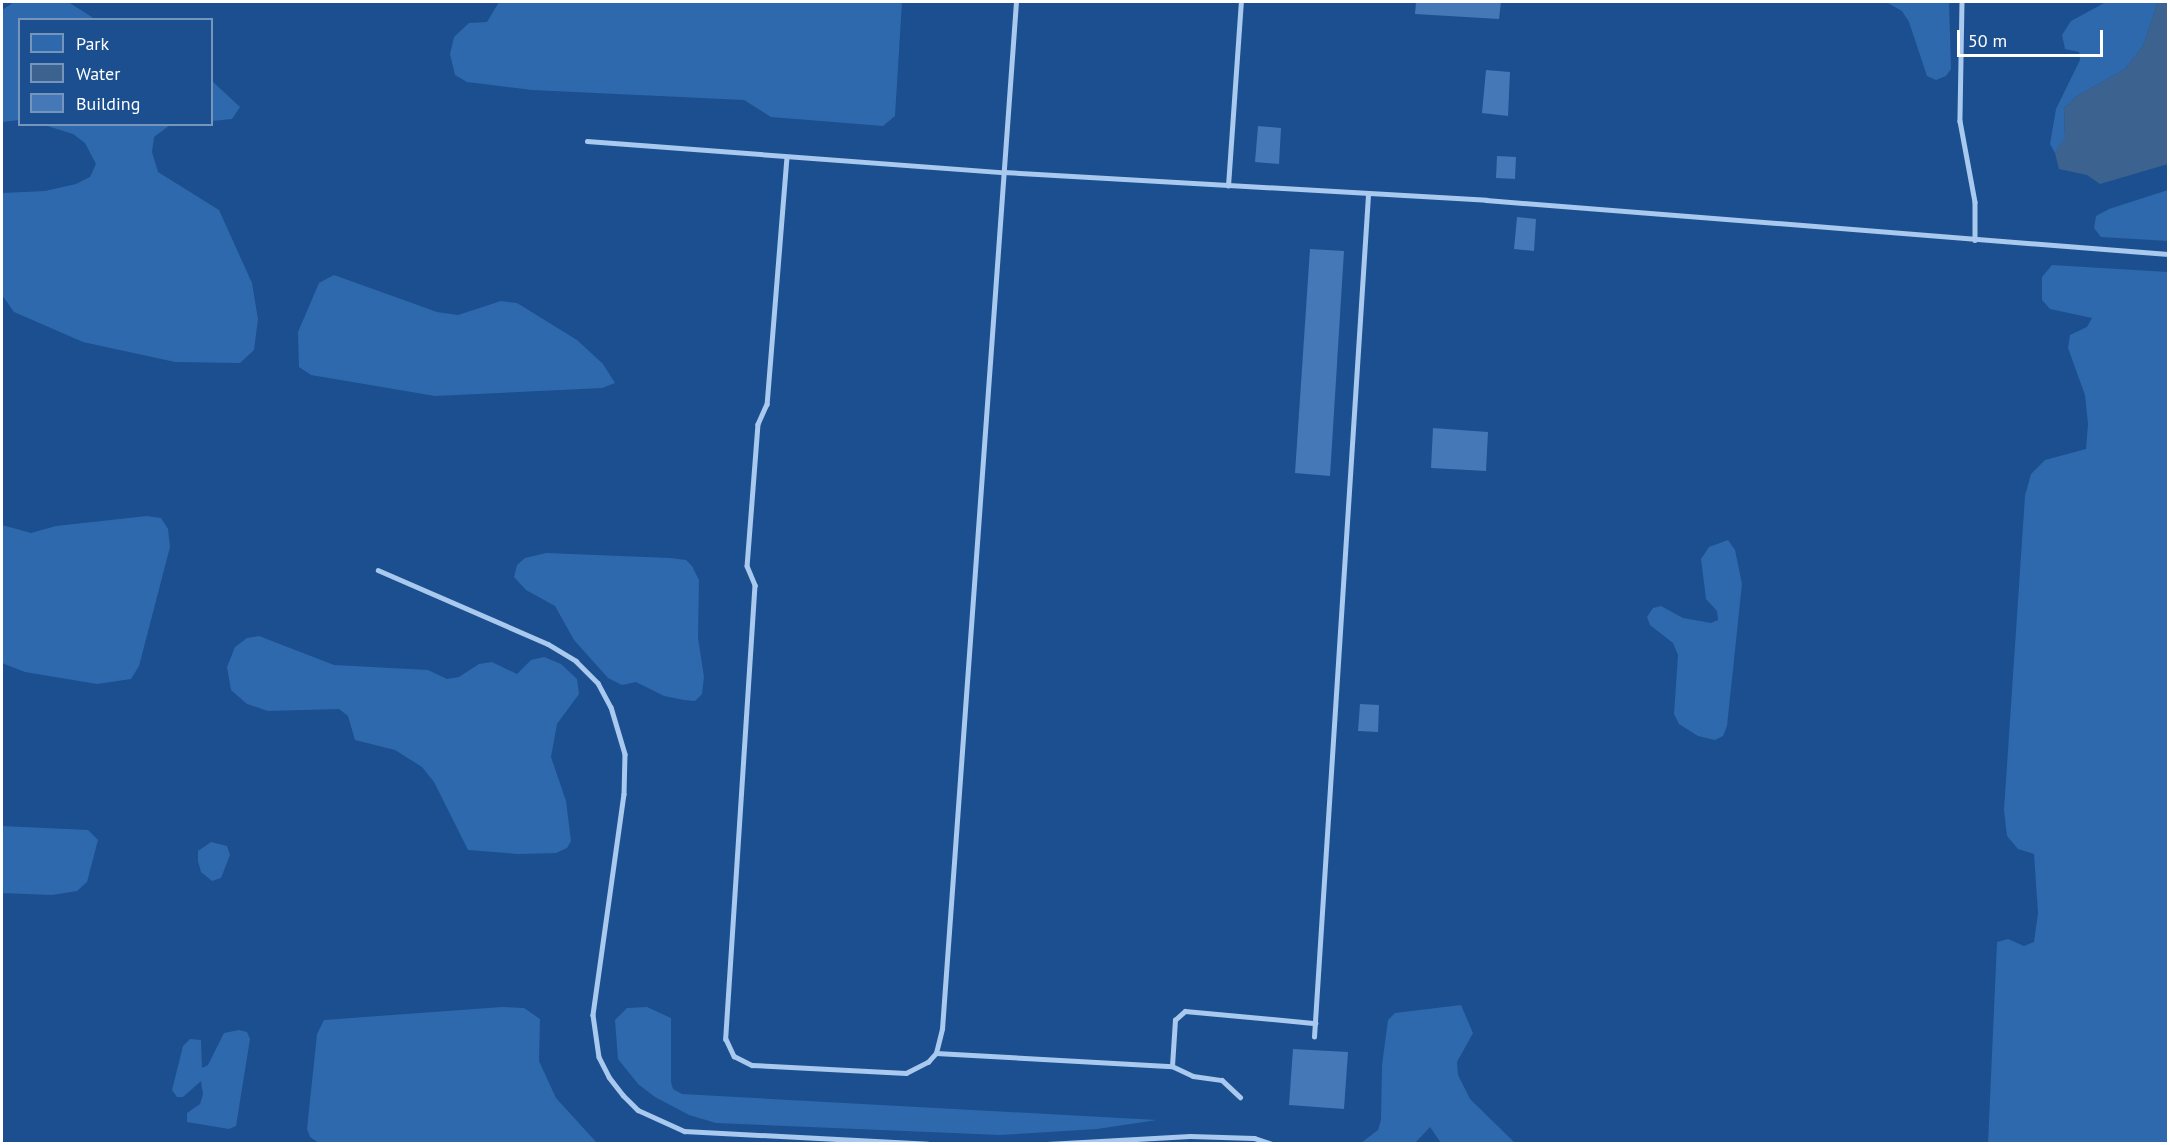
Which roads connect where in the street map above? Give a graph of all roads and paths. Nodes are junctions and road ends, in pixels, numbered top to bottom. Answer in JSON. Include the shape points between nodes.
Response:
{"nodes":[{"id":1,"x":1016,"y":2,"type":"edge"},
{"id":2,"x":1241,"y":2,"type":"edge"},
{"id":3,"x":1962,"y":2,"type":"edge"},
{"id":4,"x":587,"y":141,"type":"dead end"},
{"id":5,"x":787,"y":157,"type":"junction"},
{"id":6,"x":1004,"y":172,"type":"junction"},
{"id":7,"x":1228,"y":186,"type":"junction"},
{"id":8,"x":1368,"y":195,"type":"junction"},
{"id":9,"x":1975,"y":240,"type":"junction"},
{"id":10,"x":2169,"y":254,"type":"edge"},
{"id":11,"x":378,"y":570,"type":"dead end"},
{"id":12,"x":1315,"y":1023,"type":"junction"},
{"id":13,"x":1314,"y":1037,"type":"dead end"},
{"id":14,"x":936,"y":1053,"type":"junction"},
{"id":15,"x":1172,"y":1066,"type":"junction"},
{"id":16,"x":1240,"y":1097,"type":"dead end"},
{"id":17,"x":1170,"y":1137,"type":"junction"},
{"id":18,"x":928,"y":1143,"type":"edge"},
{"id":19,"x":1047,"y":1143,"type":"edge"},
{"id":20,"x":1171,"y":1143,"type":"edge"},
{"id":21,"x":1273,"y":1143,"type":"edge"}],
"edges":[{"from":1,"to":6,"type":"lane"},
{"from":2,"to":7,"type":"lane"},
{"from":3,"to":9,"type":"lane","via":[[1960,121],[1975,202]]},
{"from":4,"to":5,"type":"lane"},
{"from":5,"to":6,"type":"lane"},
{"from":5,"to":14,"type":"lane","via":[[767,404],[758,424],[747,566],[755,585],[726,1039],[734,1056],[752,1065],[880,1074],[906,1073],[928,1062]]},
{"from":6,"to":7,"type":"lane"},
{"from":6,"to":14,"type":"lane","via":[[942,1029]]},
{"from":7,"to":8,"type":"lane"},
{"from":8,"to":9,"type":"lane","via":[[1486,200]]},
{"from":8,"to":12,"type":"lane"},
{"from":9,"to":10,"type":"lane"},
{"from":11,"to":18,"type":"lane","via":[[548,644],[576,661],[598,683],[611,707],[625,754],[624,794],[593,1015],[600,1057],[623,1095],[638,1110],[684,1131]]},
{"from":12,"to":13,"type":"lane"},
{"from":12,"to":15,"type":"lane","via":[[1185,1011],[1175,1020]]},
{"from":14,"to":15,"type":"lane"},
{"from":15,"to":16,"type":"lane","via":[[1193,1076],[1222,1080]]},
{"from":17,"to":19,"type":"lane"},
{"from":17,"to":20,"type":"lane"},
{"from":17,"to":21,"type":"lane","via":[[1229,1136]]}]}
